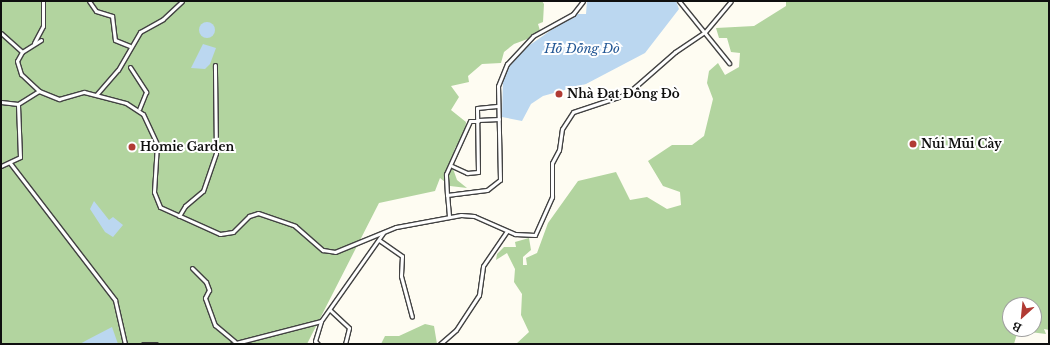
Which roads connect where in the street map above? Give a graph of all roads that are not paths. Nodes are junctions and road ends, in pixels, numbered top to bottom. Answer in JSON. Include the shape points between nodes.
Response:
{"nodes":[{"id":1,"x":43,"y":1,"type":"edge"},
{"id":2,"x":89,"y":1,"type":"edge"},
{"id":3,"x":182,"y":1,"type":"edge"},
{"id":4,"x":583,"y":1,"type":"edge"},
{"id":5,"x":679,"y":1,"type":"edge"},
{"id":6,"x":732,"y":1,"type":"edge"},
{"id":7,"x":705,"y":32,"type":"junction"},
{"id":8,"x":1,"y":33,"type":"edge"},
{"id":9,"x":41,"y":40,"type":"dead end"},
{"id":10,"x":34,"y":43,"type":"junction"},
{"id":11,"x":130,"y":46,"type":"junction"},
{"id":12,"x":22,"y":52,"type":"junction"},
{"id":13,"x":729,"y":62,"type":"dead end"},
{"id":14,"x":216,"y":65,"type":"dead end"},
{"id":15,"x":130,"y":67,"type":"dead end"},
{"id":16,"x":39,"y":91,"type":"junction"},
{"id":17,"x":96,"y":95,"type":"junction"},
{"id":18,"x":1,"y":102,"type":"edge"},
{"id":19,"x":18,"y":104,"type":"junction"},
{"id":20,"x":497,"y":106,"type":"junction"},
{"id":21,"x":139,"y":109,"type":"junction"},
{"id":22,"x":499,"y":119,"type":"junction"},
{"id":23,"x":478,"y":121,"type":"junction"},
{"id":24,"x":10,"y":163,"type":"junction"},
{"id":25,"x":1,"y":166,"type":"edge"},
{"id":26,"x":452,"y":166,"type":"junction"},
{"id":27,"x":447,"y":195,"type":"junction"},
{"id":28,"x":179,"y":216,"type":"junction"},
{"id":29,"x":449,"y":216,"type":"junction"},
{"id":30,"x":384,"y":232,"type":"junction"},
{"id":31,"x":506,"y":232,"type":"junction"},
{"id":32,"x":379,"y":240,"type":"junction"},
{"id":33,"x":192,"y":268,"type":"dead end"},
{"id":34,"x":330,"y":310,"type":"junction"},
{"id":35,"x":412,"y":317,"type":"dead end"},
{"id":36,"x":321,"y":321,"type":"junction"},
{"id":37,"x":234,"y":343,"type":"edge"},
{"id":38,"x":316,"y":343,"type":"edge"},
{"id":39,"x":125,"y":344,"type":"edge"},
{"id":40,"x":143,"y":344,"type":"edge"},
{"id":41,"x":156,"y":344,"type":"edge"},
{"id":42,"x":345,"y":344,"type":"edge"},
{"id":43,"x":440,"y":344,"type":"edge"}],
"edges":[{"from":1,"to":10,"type":"street","via":[[43,26]]},
{"from":2,"to":11,"type":"street","via":[[96,11],[112,16],[115,40]]},
{"from":3,"to":11,"type":"street","via":[[163,19],[140,32]]},
{"from":4,"to":20,"type":"street","via":[[573,14],[533,36],[510,60],[498,86]]},
{"from":5,"to":7,"type":"street"},
{"from":6,"to":7,"type":"street"},
{"from":7,"to":13,"type":"street"},
{"from":7,"to":31,"type":"street","via":[[675,52],[627,94],[573,112],[562,129],[559,150],[552,163],[553,194],[536,234]]},
{"from":8,"to":12,"type":"street"},
{"from":9,"to":10,"type":"street"},
{"from":10,"to":12,"type":"street"},
{"from":11,"to":17,"type":"street","via":[[118,70]]},
{"from":12,"to":16,"type":"street","via":[[17,64]]},
{"from":14,"to":28,"type":"street","via":[[216,153],[203,191],[185,206]]},
{"from":15,"to":21,"type":"street","via":[[146,92]]},
{"from":16,"to":17,"type":"street","via":[[59,99],[80,92]]},
{"from":16,"to":19,"type":"street"},
{"from":17,"to":21,"type":"street"},
{"from":18,"to":19,"type":"street"},
{"from":19,"to":24,"type":"street","via":[[20,154]]},
{"from":20,"to":22,"type":"street"},
{"from":20,"to":23,"type":"street","via":[[478,107]]},
{"from":21,"to":28,"type":"street","via":[[157,144],[156,203]]},
{"from":22,"to":23,"type":"street"},
{"from":22,"to":27,"type":"street","via":[[501,175],[498,183],[487,190]]},
{"from":23,"to":26,"type":"street","via":[[470,121]]},
{"from":23,"to":26,"type":"street","via":[[478,172],[467,174]]},
{"from":24,"to":25,"type":"street"},
{"from":24,"to":39,"type":"street","via":[[115,300]]},
{"from":26,"to":27,"type":"street","via":[[445,178]]},
{"from":27,"to":29,"type":"street"},
{"from":28,"to":30,"type":"street","via":[[224,234],[233,232],[250,216],[258,213],[295,226],[322,250],[335,252]]},
{"from":29,"to":30,"type":"street"},
{"from":29,"to":31,"type":"street","via":[[474,216]]},
{"from":30,"to":32,"type":"street"},
{"from":31,"to":43,"type":"street","via":[[483,266],[479,294],[456,330]]},
{"from":32,"to":34,"type":"street"},
{"from":32,"to":35,"type":"street","via":[[402,256],[401,276]]},
{"from":33,"to":37,"type":"street","via":[[206,282],[209,290],[205,298],[215,325]]},
{"from":34,"to":36,"type":"street"},
{"from":34,"to":42,"type":"street","via":[[349,328]]},
{"from":36,"to":37,"type":"street","via":[[276,335]]},
{"from":36,"to":38,"type":"street"},
{"from":40,"to":41,"type":"street"}]}
